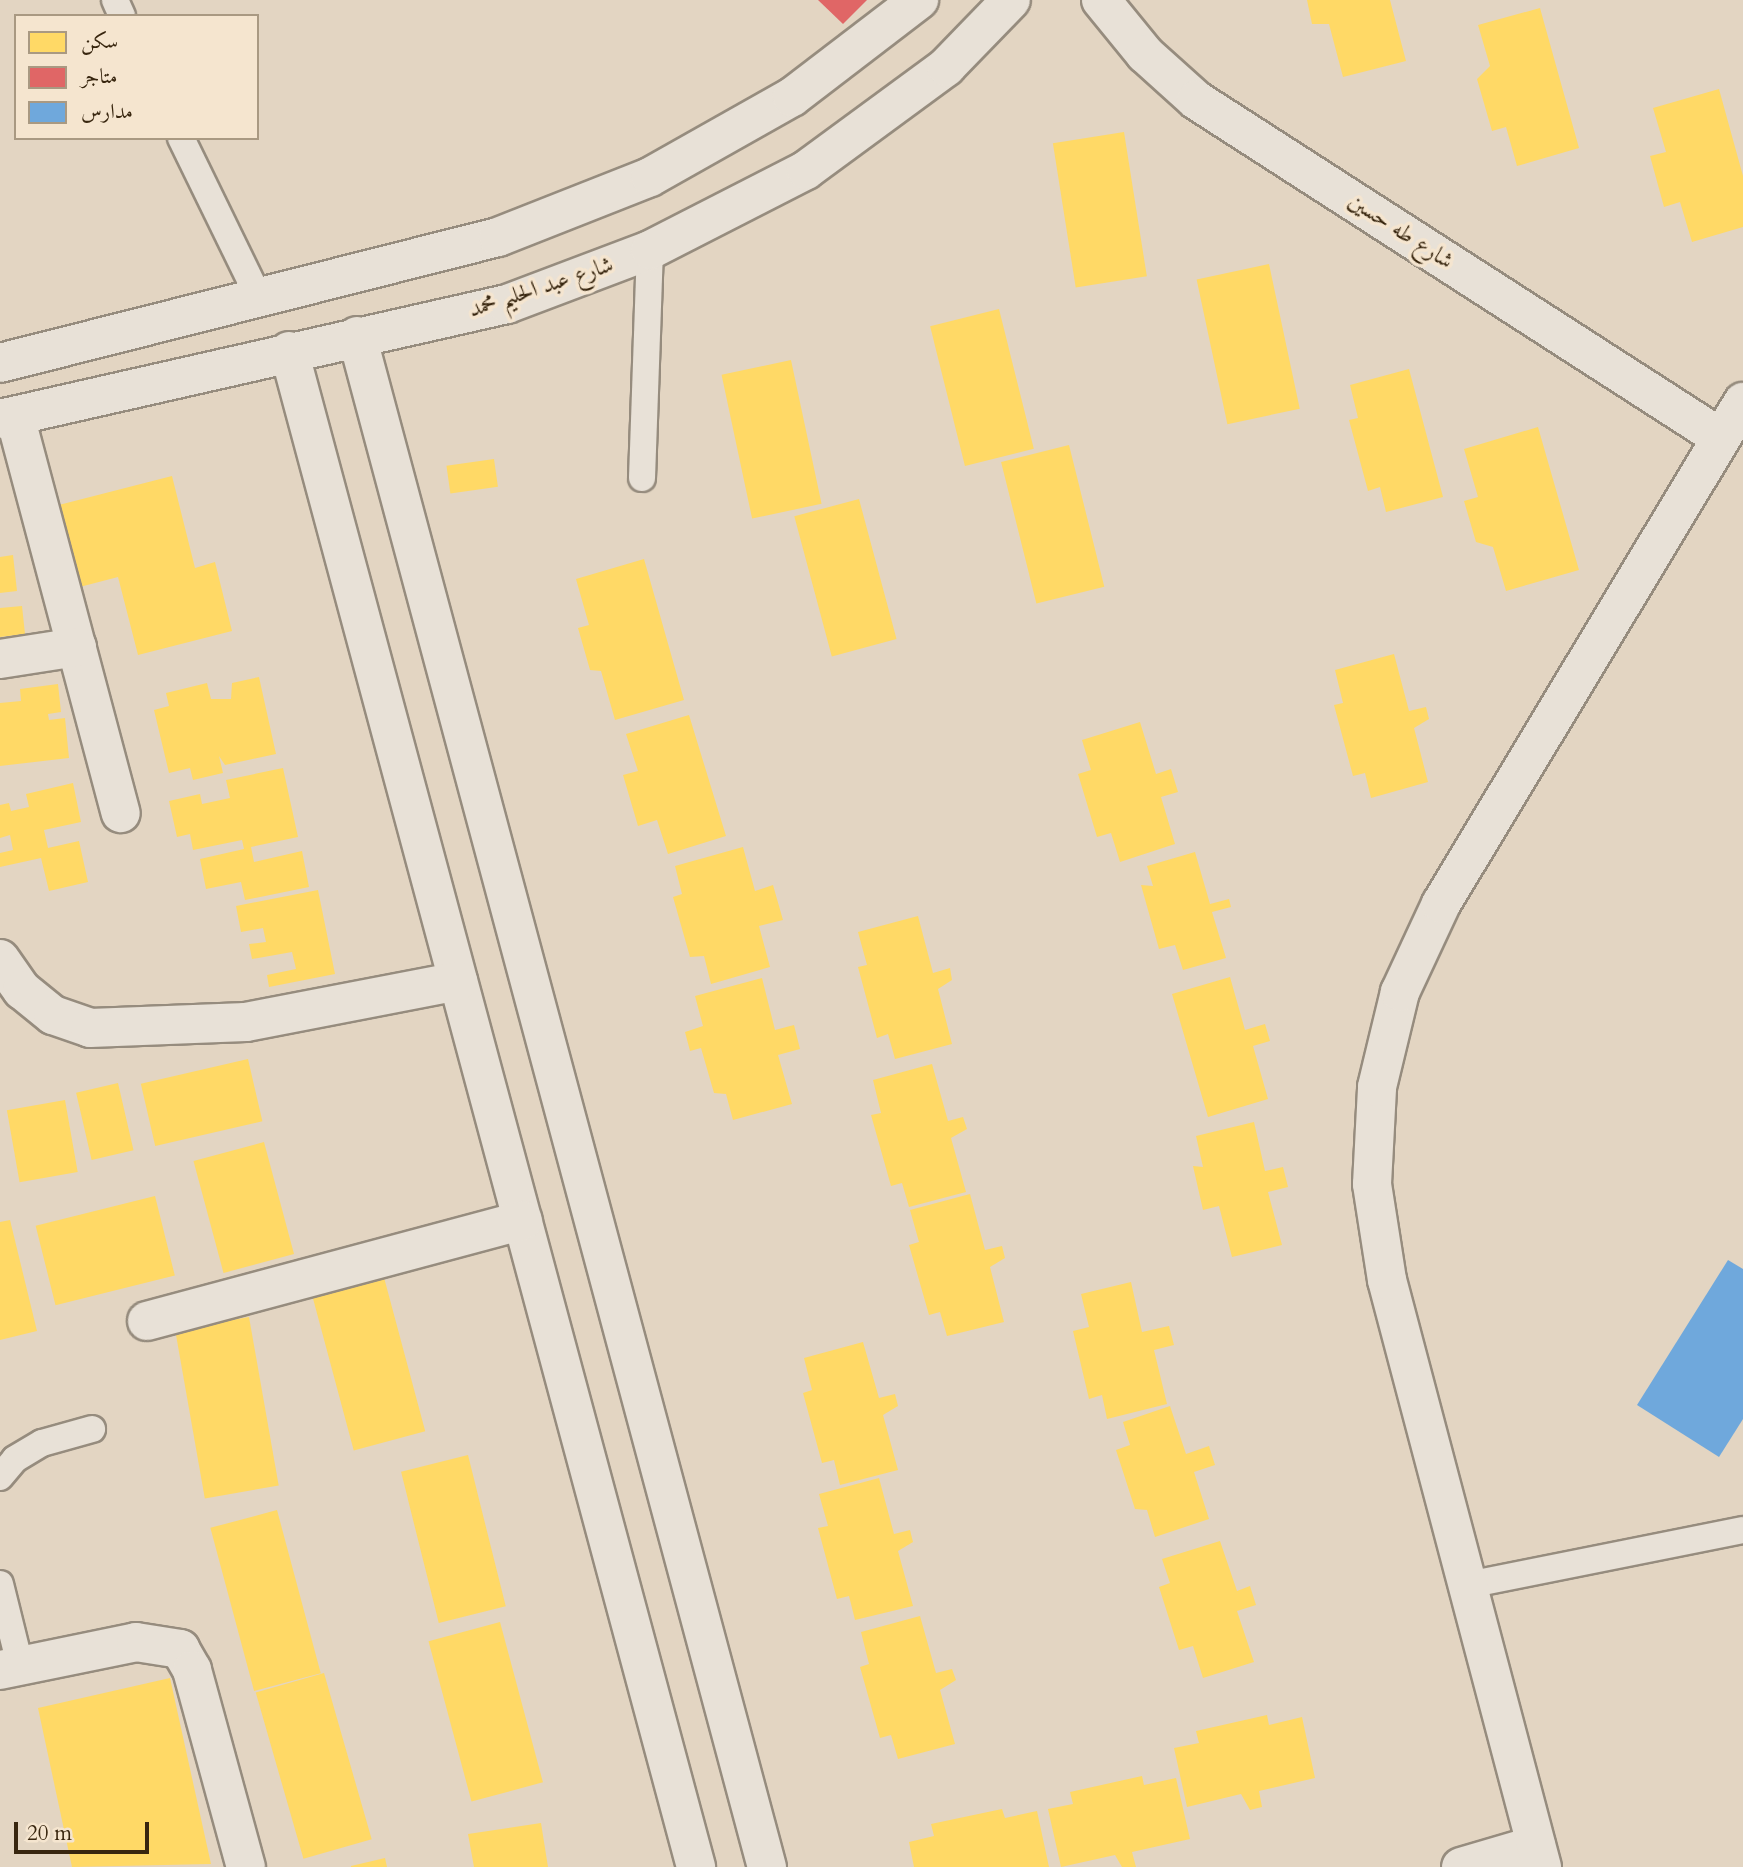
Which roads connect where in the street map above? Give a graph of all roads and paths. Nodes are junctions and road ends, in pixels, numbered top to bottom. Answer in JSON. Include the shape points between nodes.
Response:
{"nodes":[{"id":1,"x":919,"y":0,"type":"edge"},
{"id":2,"x":1011,"y":0,"type":"edge"},
{"id":3,"x":1101,"y":0,"type":"edge"},
{"id":4,"x":182,"y":140,"type":"edge"},
{"id":5,"x":650,"y":250,"type":"junction"},
{"id":6,"x":258,"y":296,"type":"junction"},
{"id":7,"x":356,"y":336,"type":"junction"},
{"id":8,"x":289,"y":351,"type":"junction"},
{"id":9,"x":0,"y":363,"type":"edge"},
{"id":10,"x":1743,"y":402,"type":"edge"},
{"id":11,"x":8,"y":418,"type":"edge"},
{"id":12,"x":1721,"y":438,"type":"junction"},
{"id":13,"x":642,"y":478,"type":"dead end"},
{"id":14,"x":77,"y":647,"type":"junction"},
{"id":15,"x":0,"y":659,"type":"edge"},
{"id":16,"x":121,"y":813,"type":"dead end"},
{"id":17,"x":0,"y":959,"type":"edge"},
{"id":18,"x":458,"y":981,"type":"junction"},
{"id":19,"x":523,"y":1220,"type":"junction"},
{"id":20,"x":147,"y":1321,"type":"dead end"},
{"id":21,"x":92,"y":1429,"type":"dead end"},
{"id":22,"x":0,"y":1477,"type":"edge"},
{"id":23,"x":1743,"y":1530,"type":"edge"},
{"id":24,"x":0,"y":1584,"type":"edge"},
{"id":25,"x":1468,"y":1585,"type":"junction"},
{"id":26,"x":10,"y":1667,"type":"edge"},
{"id":27,"x":1539,"y":1856,"type":"edge"},
{"id":28,"x":246,"y":1867,"type":"edge"},
{"id":29,"x":696,"y":1867,"type":"edge"},
{"id":30,"x":767,"y":1867,"type":"edge"},
{"id":31,"x":1461,"y":1867,"type":"edge"}],
"edges":[{"from":1,"to":6,"type":"street","via":[[792,97],[650,177],[498,237]]},
{"from":2,"to":5,"type":"street","name":"شارع عبد الحليم محمد","via":[[946,67],[806,170]]},
{"from":3,"to":12,"type":"street","name":"شارع طه حسين","via":[[1145,54],[1196,100]]},
{"from":4,"to":6,"type":"lane"},
{"from":5,"to":7,"type":"street","name":"شارع عبد الحليم محمد","via":[[507,304]]},
{"from":5,"to":13,"type":"lane"},
{"from":6,"to":9,"type":"street"},
{"from":7,"to":8,"type":"street","name":"شارع عبد الحليم محمد"},
{"from":7,"to":30,"type":"street"},
{"from":8,"to":11,"type":"street","name":"شارع عبد الحليم محمد"},
{"from":8,"to":18,"type":"street"},
{"from":10,"to":12,"type":"street"},
{"from":11,"to":14,"type":"street"},
{"from":12,"to":25,"type":"street","via":[[1441,904],[1400,992],[1377,1087],[1372,1184],[1387,1280]]},
{"from":14,"to":15,"type":"street"},
{"from":14,"to":16,"type":"street"},
{"from":17,"to":18,"type":"street","via":[[22,990],[53,1016],[90,1028],[246,1022]]},
{"from":18,"to":19,"type":"street"},
{"from":19,"to":20,"type":"street"},
{"from":19,"to":29,"type":"street"},
{"from":21,"to":22,"type":"lane","via":[[42,1443],[15,1458]]},
{"from":23,"to":25,"type":"lane"},
{"from":24,"to":26,"type":"lane"},
{"from":25,"to":27,"type":"street"},
{"from":26,"to":28,"type":"street","via":[[136,1642],[180,1649],[192,1670]]},
{"from":27,"to":31,"type":"street"}]}
